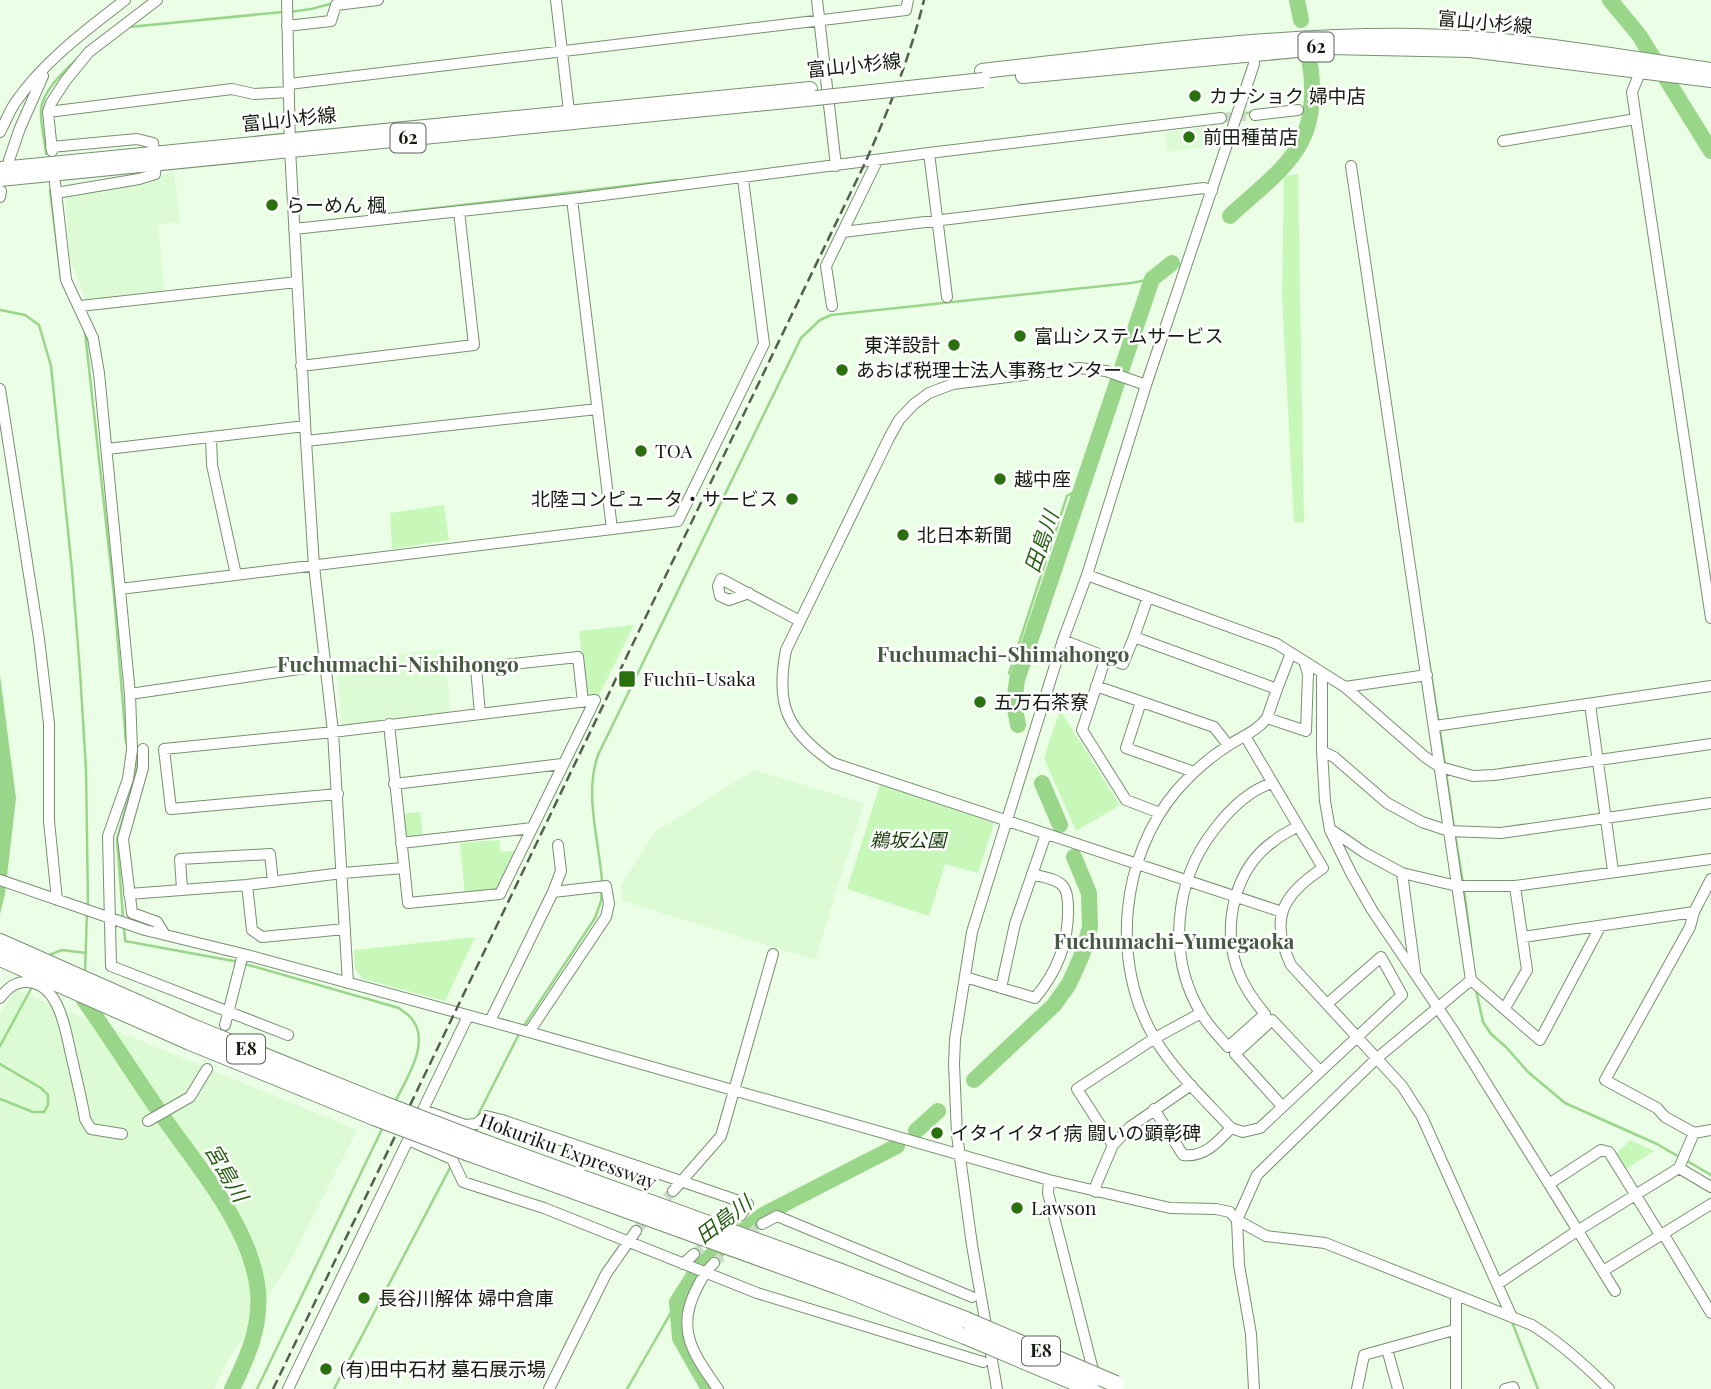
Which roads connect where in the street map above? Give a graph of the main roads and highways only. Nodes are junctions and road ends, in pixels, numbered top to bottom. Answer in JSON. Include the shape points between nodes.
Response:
{"nodes":[{"id":1,"x":1670,"y":69,"type":"junction"},
{"id":2,"x":1711,"y":70,"type":"edge"},
{"id":3,"x":1711,"y":80,"type":"edge"},
{"id":4,"x":816,"y":93,"type":"junction"},
{"id":5,"x":290,"y":144,"type":"junction"},
{"id":6,"x":155,"y":158,"type":"junction"},
{"id":7,"x":4,"y":165,"type":"edge"},
{"id":8,"x":0,"y":189,"type":"edge"},
{"id":9,"x":0,"y":942,"type":"edge"},
{"id":10,"x":0,"y":958,"type":"edge"},
{"id":11,"x":377,"y":1110,"type":"junction"},
{"id":12,"x":966,"y":1328,"type":"junction"},
{"id":13,"x":1121,"y":1387,"type":"edge"},
{"id":14,"x":1091,"y":1389,"type":"edge"}],
"edges":[{"from":1,"to":2,"type":"main road","name":"富山小杉線","number":"62"},
{"from":1,"to":3,"type":"main road","name":"富山小杉線","number":"62"},
{"from":1,"to":4,"type":"main road","name":"富山小杉線","number":"62","via":[[1521,44],[1329,36]]},
{"from":4,"to":5,"type":"main road","name":"富山小杉線","number":"62"},
{"from":4,"to":5,"type":"main road","name":"富山小杉線","number":"62","via":[[569,111]]},
{"from":5,"to":6,"type":"main road","name":"富山小杉線","number":"62"},
{"from":6,"to":7,"type":"main road","name":"富山小杉線","number":"62"},
{"from":6,"to":8,"type":"main road","name":"富山小杉線","number":"62"},
{"from":9,"to":11,"type":"highway","name":"Hokuriku Expressway","number":"E8"},
{"from":10,"to":11,"type":"highway","name":"Hokuriku Expressway","number":"E8","via":[[116,1011]]},
{"from":11,"to":12,"type":"highway","name":"Hokuriku Expressway","number":"E8","bridge":true,"via":[[865,1281]]},
{"from":12,"to":13,"type":"highway","name":"Hokuriku Expressway","number":"E8","bridge":true},
{"from":12,"to":14,"type":"highway","name":"Hokuriku Expressway","number":"E8","bridge":true}]}
